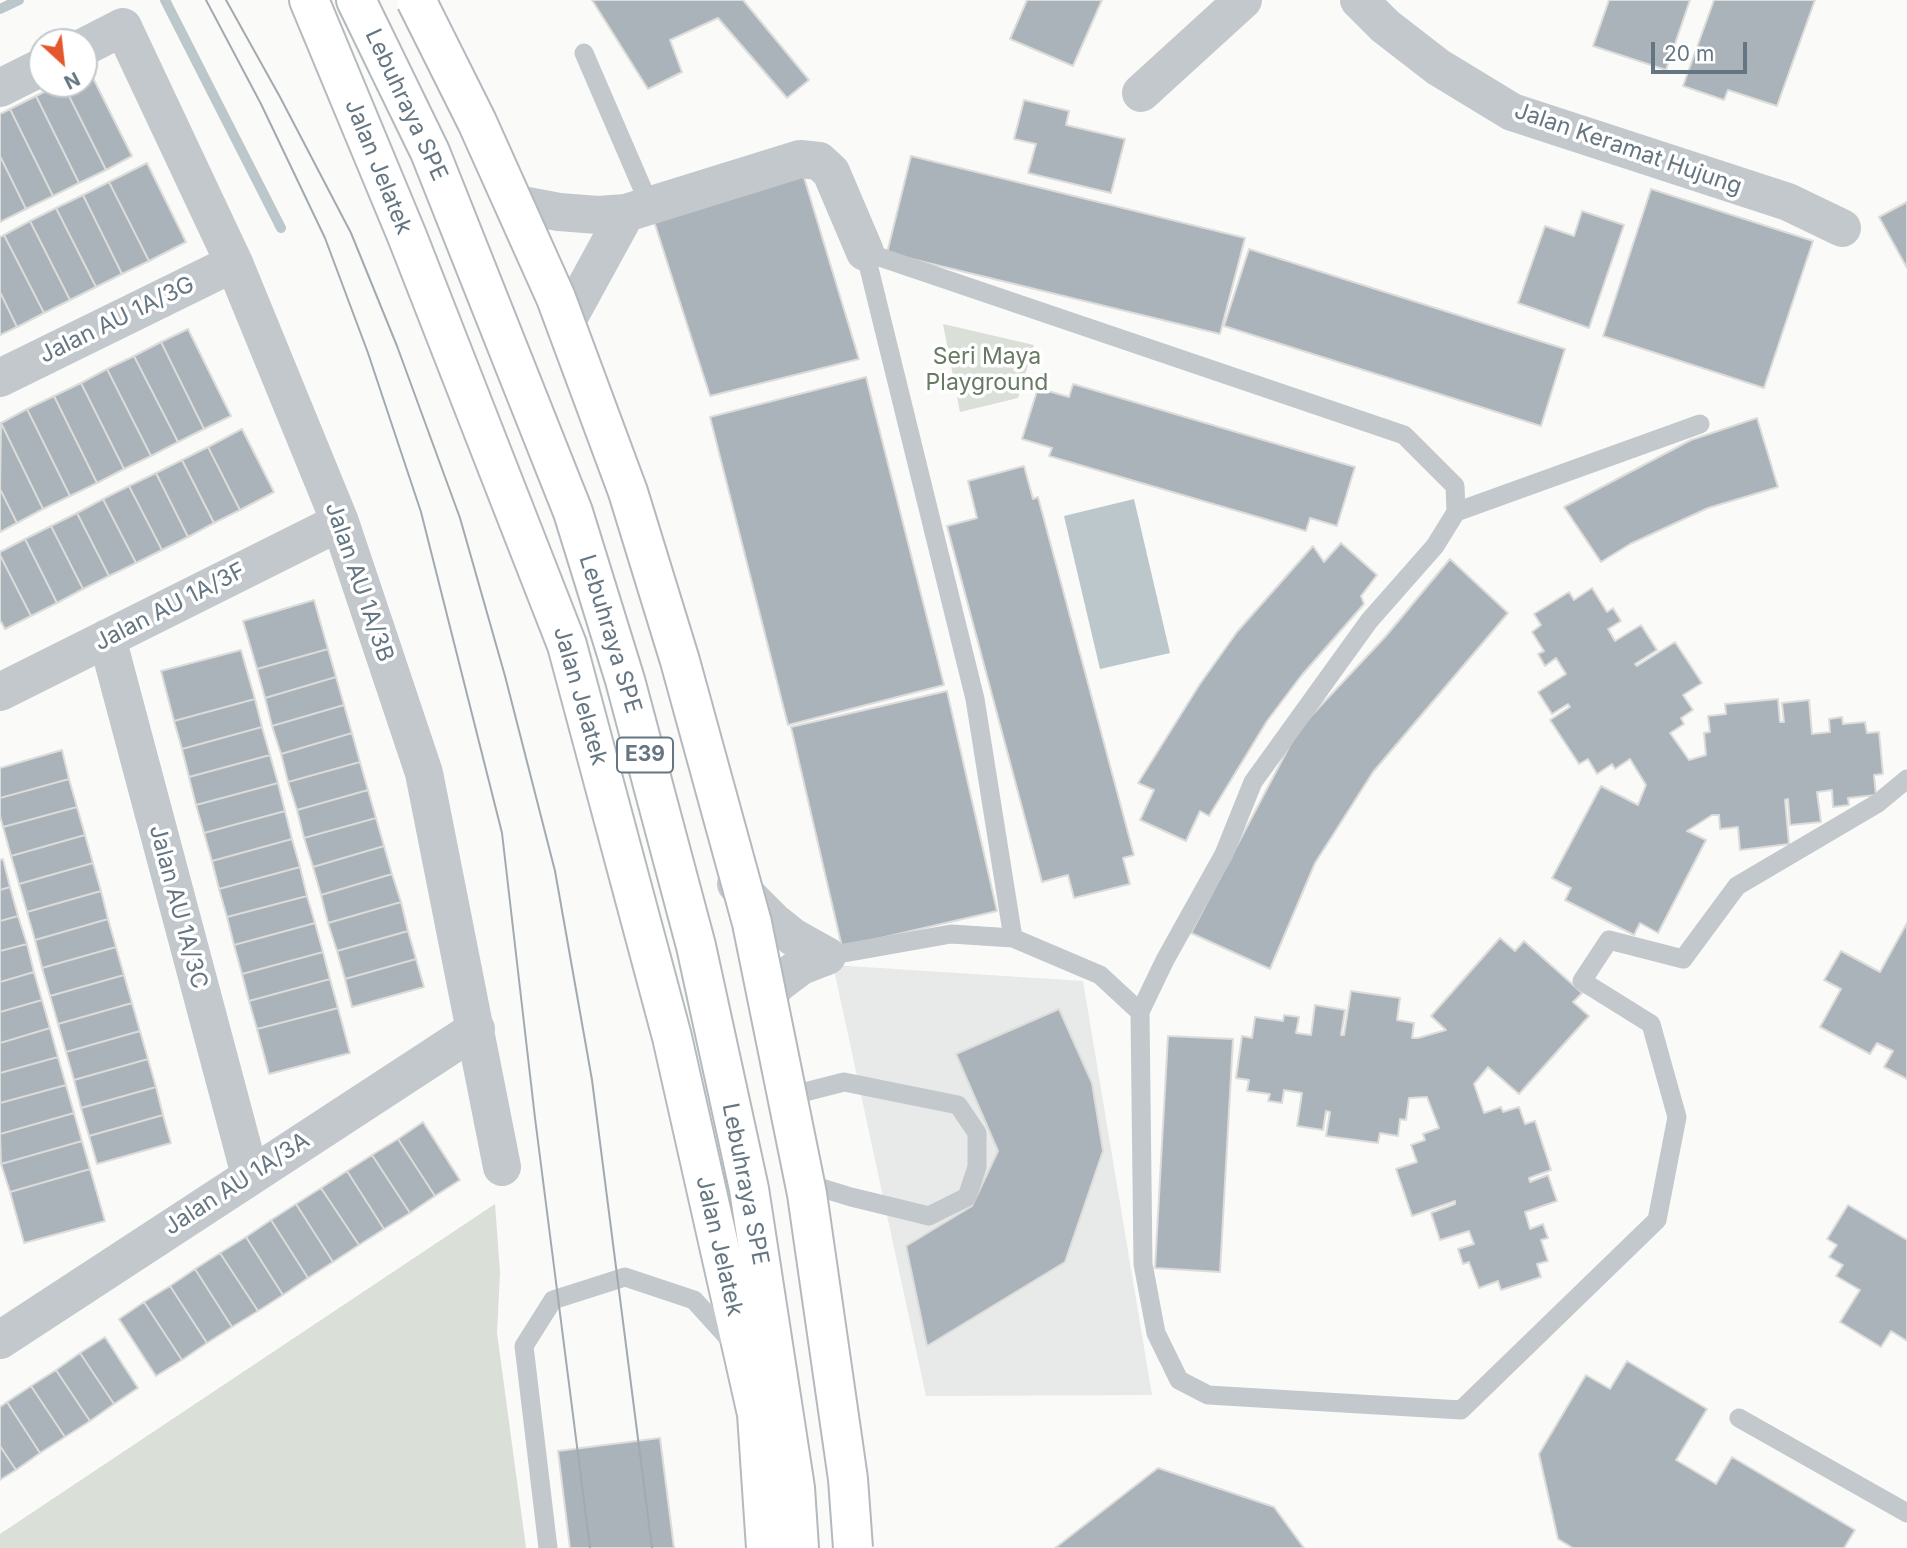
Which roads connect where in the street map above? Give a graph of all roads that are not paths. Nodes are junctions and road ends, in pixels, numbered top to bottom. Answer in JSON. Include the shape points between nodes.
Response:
{"nodes":[{"id":1,"x":309,"y":0,"type":"edge"},
{"id":2,"x":356,"y":0,"type":"edge"},
{"id":3,"x":416,"y":0,"type":"edge"},
{"id":4,"x":422,"y":0,"type":"edge"},
{"id":5,"x":1243,"y":0,"type":"edge"},
{"id":6,"x":1359,"y":0,"type":"edge"},
{"id":7,"x":98,"y":40,"type":"edge"},
{"id":8,"x":584,"y":53,"type":"dead end"},
{"id":9,"x":28,"y":74,"type":"edge"},
{"id":10,"x":0,"y":88,"type":"edge"},
{"id":11,"x":1141,"y":93,"type":"dead end"},
{"id":12,"x":522,"y":205,"type":"junction"},
{"id":13,"x":638,"y":210,"type":"junction"},
{"id":14,"x":1842,"y":228,"type":"dead end"},
{"id":15,"x":865,"y":253,"type":"junction"},
{"id":16,"x":234,"y":263,"type":"junction"},
{"id":17,"x":568,"y":319,"type":"junction"},
{"id":18,"x":0,"y":378,"type":"edge"},
{"id":19,"x":1700,"y":424,"type":"dead end"},
{"id":20,"x":1456,"y":512,"type":"junction"},
{"id":21,"x":340,"y":522,"type":"junction"},
{"id":22,"x":107,"y":638,"type":"junction"},
{"id":23,"x":0,"y":692,"type":"edge"},
{"id":24,"x":1907,"y":779,"type":"edge"},
{"id":25,"x":736,"y":884,"type":"junction"},
{"id":26,"x":1013,"y":938,"type":"junction"},
{"id":27,"x":827,"y":956,"type":"junction"},
{"id":28,"x":767,"y":998,"type":"junction"},
{"id":29,"x":1140,"y":1012,"type":"junction"},
{"id":30,"x":476,"y":1028,"type":"junction"},
{"id":31,"x":789,"y":1096,"type":"junction"},
{"id":32,"x":502,"y":1167,"type":"dead end"},
{"id":33,"x":250,"y":1175,"type":"junction"},
{"id":34,"x":801,"y":1181,"type":"junction"},
{"id":35,"x":0,"y":1339,"type":"edge"},
{"id":36,"x":744,"y":1354,"type":"junction"},
{"id":37,"x":1739,"y":1418,"type":"dead end"},
{"id":38,"x":1907,"y":1513,"type":"edge"},
{"id":39,"x":548,"y":1548,"type":"edge"},
{"id":40,"x":766,"y":1548,"type":"edge"},
{"id":41,"x":799,"y":1548,"type":"edge"},
{"id":42,"x":851,"y":1548,"type":"edge"}],
"edges":[{"from":1,"to":36,"type":"main road","name":"Jalan Jelatek","via":[[567,645],[672,1037]]},
{"from":2,"to":41,"type":"main road","name":"Lebuhraya SPE","number":"E39","via":[[430,152],[573,512],[625,680],[696,946],[750,1189],[795,1488]]},
{"from":3,"to":42,"type":"main road","number":"E39","bridge":true,"via":[[556,298],[628,492],[680,661],[752,922],[807,1194],[848,1479]]},
{"from":4,"to":12,"type":"main road"},
{"from":5,"to":11,"type":"street"},
{"from":6,"to":14,"type":"street","name":"Jalan Keramat Hujung","via":[[1438,67],[1512,111],[1788,202]]},
{"from":7,"to":16,"type":"street","name":"Jalan AU 1A/3B","via":[[123,27]]},
{"from":8,"to":13,"type":"lane"},
{"from":9,"to":10,"type":"street"},
{"from":12,"to":13,"type":"street","via":[[598,215]]},
{"from":12,"to":17,"type":"main road"},
{"from":13,"to":15,"type":"street","via":[[800,159],[819,161],[831,172]]},
{"from":13,"to":17,"type":"street"},
{"from":15,"to":20,"type":"lane","via":[[1404,435],[1455,486]]},
{"from":15,"to":26,"type":"lane","via":[[975,699]]},
{"from":16,"to":18,"type":"street","name":"Jalan AU 1A/3G"},
{"from":16,"to":21,"type":"street","name":"Jalan AU 1A/3B"},
{"from":17,"to":25,"type":"main road","via":[[623,480],[694,716]]},
{"from":19,"to":20,"type":"lane"},
{"from":20,"to":29,"type":"lane","via":[[1434,546],[1369,621],[1254,782],[1224,853]]},
{"from":21,"to":22,"type":"street","name":"Jalan AU 1A/3F"},
{"from":21,"to":30,"type":"street","name":"Jalan AU 1A/3B","via":[[424,773]]},
{"from":22,"to":23,"type":"street","name":"Jalan AU 1A/3F"},
{"from":22,"to":33,"type":"street","name":"Jalan AU 1A/3C"},
{"from":24,"to":29,"type":"lane","via":[[1878,803],[1737,886],[1683,959],[1609,940],[1582,981],[1651,1024],[1676,1117],[1657,1220],[1461,1410],[1208,1395],[1179,1380],[1156,1333],[1143,1265]]},
{"from":25,"to":27,"type":"street","via":[[793,937]]},
{"from":25,"to":28,"type":"main road"},
{"from":26,"to":27,"type":"lane","via":[[951,934]]},
{"from":26,"to":29,"type":"lane","via":[[1100,975]]},
{"from":27,"to":28,"type":"street","via":[[801,966]]},
{"from":28,"to":31,"type":"main road"},
{"from":30,"to":32,"type":"street","name":"Jalan AU 1A/3B"},
{"from":30,"to":33,"type":"street","name":"Jalan AU 1A/3A"},
{"from":31,"to":34,"type":"main road"},
{"from":31,"to":34,"type":"lane","via":[[844,1083],[958,1105],[976,1133],[977,1167],[967,1196],[929,1216]]},
{"from":33,"to":35,"type":"street","name":"Jalan AU 1A/3A"},
{"from":34,"to":42,"type":"main road"},
{"from":36,"to":39,"type":"lane","via":[[694,1300],[625,1277],[553,1300],[524,1346]]},
{"from":36,"to":40,"type":"main road","name":"Jalan Jelatek","via":[[757,1414]]},
{"from":37,"to":38,"type":"lane"}]}
